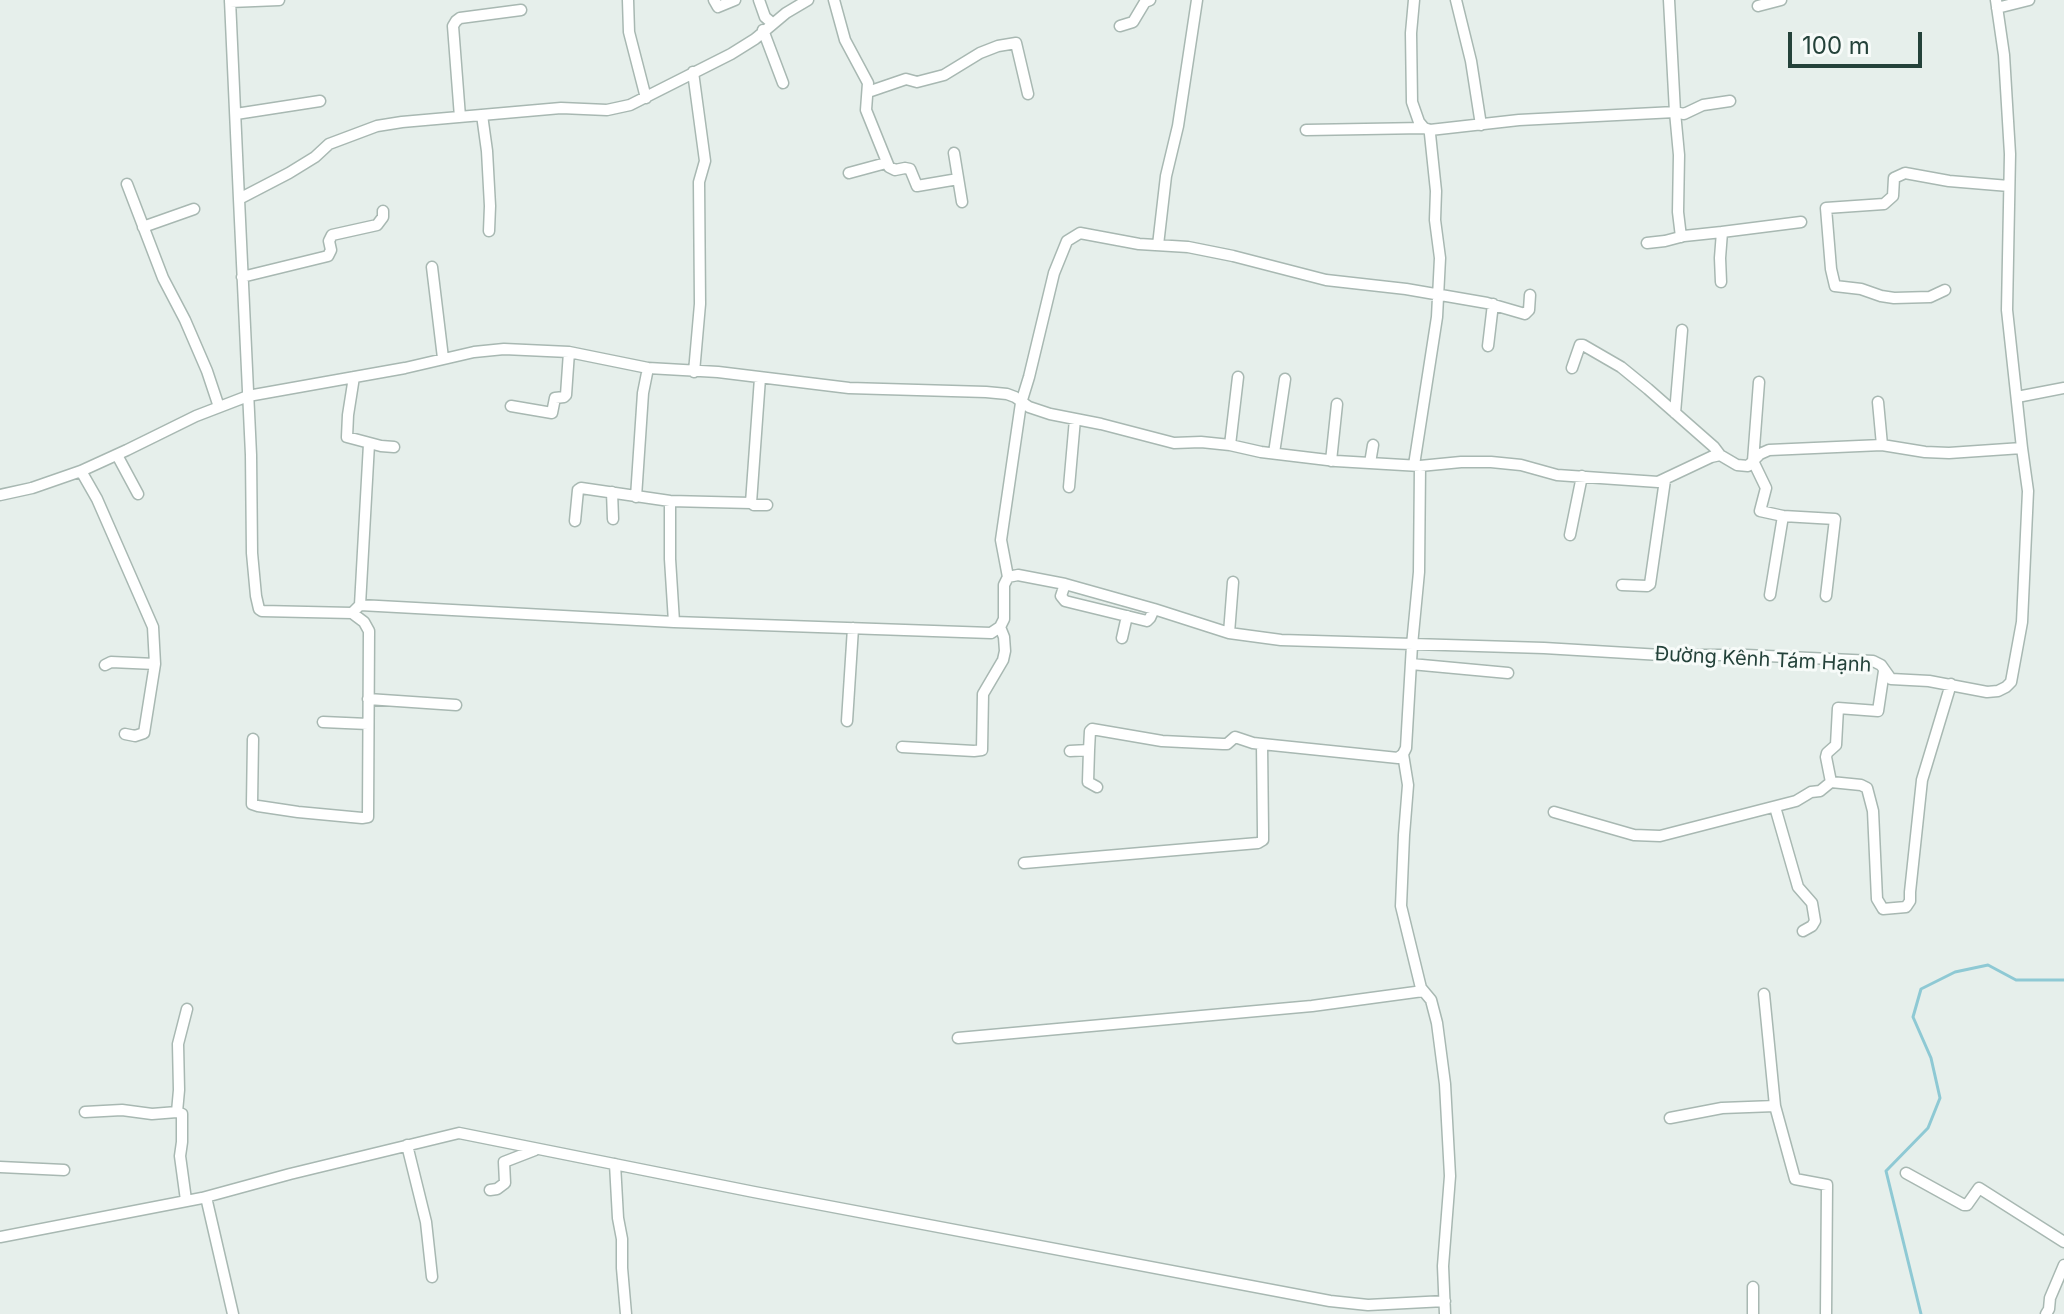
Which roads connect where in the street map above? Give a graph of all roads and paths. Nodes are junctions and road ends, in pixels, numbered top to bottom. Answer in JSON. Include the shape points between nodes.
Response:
{"nodes":[{"id":1,"x":279,"y":0,"type":"edge"},
{"id":2,"x":628,"y":0,"type":"edge"},
{"id":3,"x":714,"y":0,"type":"edge"},
{"id":4,"x":735,"y":0,"type":"edge"},
{"id":5,"x":759,"y":0,"type":"edge"},
{"id":6,"x":808,"y":0,"type":"edge"},
{"id":7,"x":834,"y":0,"type":"edge"},
{"id":8,"x":1150,"y":0,"type":"edge"},
{"id":9,"x":1197,"y":0,"type":"edge"},
{"id":10,"x":1414,"y":0,"type":"edge"},
{"id":11,"x":1456,"y":0,"type":"edge"},
{"id":12,"x":1669,"y":0,"type":"edge"},
{"id":13,"x":1781,"y":0,"type":"edge"},
{"id":14,"x":2029,"y":0,"type":"edge"},
{"id":15,"x":230,"y":1,"type":"edge"},
{"id":16,"x":1996,"y":4,"type":"edge"},
{"id":17,"x":1758,"y":6,"type":"dead end"},
{"id":18,"x":521,"y":10,"type":"dead end"},
{"id":19,"x":1120,"y":26,"type":"dead end"},
{"id":20,"x":768,"y":27,"type":"junction"},
{"id":21,"x":693,"y":72,"type":"junction"},
{"id":22,"x":783,"y":83,"type":"dead end"},
{"id":23,"x":868,"y":92,"type":"junction"},
{"id":24,"x":1028,"y":94,"type":"dead end"},
{"id":25,"x":646,"y":98,"type":"junction"},
{"id":26,"x":320,"y":101,"type":"dead end"},
{"id":27,"x":1730,"y":101,"type":"dead end"},
{"id":28,"x":1675,"y":112,"type":"junction"},
{"id":29,"x":236,"y":114,"type":"junction"},
{"id":30,"x":482,"y":115,"type":"junction"},
{"id":31,"x":460,"y":117,"type":"junction"},
{"id":32,"x":1481,"y":125,"type":"junction"},
{"id":33,"x":1427,"y":129,"type":"junction"},
{"id":34,"x":1306,"y":130,"type":"dead end"},
{"id":35,"x":954,"y":153,"type":"dead end"},
{"id":36,"x":886,"y":163,"type":"junction"},
{"id":37,"x":849,"y":173,"type":"dead end"},
{"id":38,"x":958,"y":179,"type":"junction"},
{"id":39,"x":127,"y":184,"type":"dead end"},
{"id":40,"x":2009,"y":186,"type":"junction"},
{"id":41,"x":239,"y":199,"type":"junction"},
{"id":42,"x":962,"y":202,"type":"dead end"},
{"id":43,"x":194,"y":209,"type":"dead end"},
{"id":44,"x":383,"y":211,"type":"dead end"},
{"id":45,"x":1801,"y":222,"type":"dead end"},
{"id":46,"x":143,"y":227,"type":"junction"},
{"id":47,"x":489,"y":231,"type":"dead end"},
{"id":48,"x":1722,"y":232,"type":"junction"},
{"id":49,"x":1681,"y":237,"type":"junction"},
{"id":50,"x":1647,"y":243,"type":"dead end"},
{"id":51,"x":1158,"y":245,"type":"junction"},
{"id":52,"x":432,"y":267,"type":"dead end"},
{"id":53,"x":242,"y":277,"type":"junction"},
{"id":54,"x":1721,"y":282,"type":"dead end"},
{"id":55,"x":1945,"y":290,"type":"dead end"},
{"id":56,"x":1438,"y":295,"type":"junction"},
{"id":57,"x":1530,"y":295,"type":"dead end"},
{"id":58,"x":1493,"y":304,"type":"junction"},
{"id":59,"x":1682,"y":330,"type":"dead end"},
{"id":60,"x":1488,"y":346,"type":"dead end"},
{"id":61,"x":569,"y":352,"type":"junction"},
{"id":62,"x":443,"y":358,"type":"junction"},
{"id":63,"x":648,"y":368,"type":"junction"},
{"id":64,"x":1572,"y":368,"type":"dead end"},
{"id":65,"x":694,"y":372,"type":"junction"},
{"id":66,"x":354,"y":377,"type":"junction"},
{"id":67,"x":1238,"y":377,"type":"dead end"},
{"id":68,"x":760,"y":378,"type":"junction"},
{"id":69,"x":1285,"y":379,"type":"dead end"},
{"id":70,"x":1759,"y":382,"type":"dead end"},
{"id":71,"x":2064,"y":388,"type":"edge"},
{"id":72,"x":248,"y":396,"type":"junction"},
{"id":73,"x":2017,"y":397,"type":"junction"},
{"id":74,"x":1878,"y":402,"type":"dead end"},
{"id":75,"x":1021,"y":403,"type":"junction"},
{"id":76,"x":1337,"y":404,"type":"dead end"},
{"id":77,"x":511,"y":406,"type":"dead end"},
{"id":78,"x":219,"y":407,"type":"junction"},
{"id":79,"x":1675,"y":413,"type":"junction"},
{"id":80,"x":1075,"y":419,"type":"junction"},
{"id":81,"x":369,"y":444,"type":"junction"},
{"id":82,"x":1230,"y":445,"type":"junction"},
{"id":83,"x":1373,"y":445,"type":"dead end"},
{"id":84,"x":1882,"y":445,"type":"junction"},
{"id":85,"x":394,"y":447,"type":"dead end"},
{"id":86,"x":2022,"y":448,"type":"junction"},
{"id":87,"x":1274,"y":453,"type":"junction"},
{"id":88,"x":117,"y":455,"type":"junction"},
{"id":89,"x":1720,"y":455,"type":"junction"},
{"id":90,"x":1331,"y":461,"type":"junction"},
{"id":91,"x":1753,"y":461,"type":"junction"},
{"id":92,"x":1370,"y":463,"type":"junction"},
{"id":93,"x":1417,"y":466,"type":"junction"},
{"id":94,"x":81,"y":471,"type":"junction"},
{"id":95,"x":1582,"y":476,"type":"junction"},
{"id":96,"x":1665,"y":480,"type":"junction"},
{"id":97,"x":1069,"y":487,"type":"dead end"},
{"id":98,"x":612,"y":492,"type":"junction"},
{"id":99,"x":138,"y":494,"type":"dead end"},
{"id":100,"x":0,"y":495,"type":"edge"},
{"id":101,"x":636,"y":497,"type":"junction"},
{"id":102,"x":670,"y":501,"type":"junction"},
{"id":103,"x":751,"y":503,"type":"junction"},
{"id":104,"x":767,"y":505,"type":"dead end"},
{"id":105,"x":1783,"y":516,"type":"junction"},
{"id":106,"x":613,"y":519,"type":"dead end"},
{"id":107,"x":575,"y":521,"type":"dead end"},
{"id":108,"x":1570,"y":535,"type":"dead end"},
{"id":109,"x":1008,"y":577,"type":"junction"},
{"id":110,"x":1233,"y":582,"type":"dead end"},
{"id":111,"x":1065,"y":584,"type":"junction"},
{"id":112,"x":1622,"y":585,"type":"dead end"},
{"id":113,"x":1770,"y":595,"type":"dead end"},
{"id":114,"x":1826,"y":596,"type":"dead end"},
{"id":115,"x":356,"y":609,"type":"junction"},
{"id":116,"x":1154,"y":609,"type":"junction"},
{"id":117,"x":1127,"y":616,"type":"junction"},
{"id":118,"x":674,"y":622,"type":"junction"},
{"id":119,"x":1000,"y":627,"type":"junction"},
{"id":120,"x":853,"y":628,"type":"junction"},
{"id":121,"x":1229,"y":633,"type":"junction"},
{"id":122,"x":1122,"y":638,"type":"dead end"},
{"id":123,"x":1412,"y":645,"type":"junction"},
{"id":124,"x":155,"y":664,"type":"junction"},
{"id":125,"x":1411,"y":664,"type":"junction"},
{"id":126,"x":105,"y":665,"type":"dead end"},
{"id":127,"x":1884,"y":671,"type":"junction"},
{"id":128,"x":1508,"y":673,"type":"dead end"},
{"id":129,"x":1951,"y":684,"type":"junction"},
{"id":130,"x":368,"y":699,"type":"junction"},
{"id":131,"x":456,"y":705,"type":"dead end"},
{"id":132,"x":847,"y":721,"type":"dead end"},
{"id":133,"x":323,"y":722,"type":"dead end"},
{"id":134,"x":368,"y":724,"type":"junction"},
{"id":135,"x":125,"y":734,"type":"dead end"},
{"id":136,"x":253,"y":739,"type":"dead end"},
{"id":137,"x":1262,"y":744,"type":"junction"},
{"id":138,"x":902,"y":747,"type":"dead end"},
{"id":139,"x":1089,"y":750,"type":"junction"},
{"id":140,"x":1070,"y":751,"type":"dead end"},
{"id":141,"x":1403,"y":754,"type":"junction"},
{"id":142,"x":1831,"y":782,"type":"junction"},
{"id":143,"x":1097,"y":787,"type":"dead end"},
{"id":144,"x":1775,"y":807,"type":"junction"},
{"id":145,"x":1554,"y":812,"type":"dead end"},
{"id":146,"x":1024,"y":863,"type":"dead end"},
{"id":147,"x":1803,"y":931,"type":"dead end"},
{"id":148,"x":1423,"y":991,"type":"junction"},
{"id":149,"x":1764,"y":994,"type":"dead end"},
{"id":150,"x":187,"y":1009,"type":"dead end"},
{"id":151,"x":958,"y":1038,"type":"dead end"},
{"id":152,"x":1775,"y":1106,"type":"junction"},
{"id":153,"x":85,"y":1112,"type":"dead end"},
{"id":154,"x":177,"y":1112,"type":"junction"},
{"id":155,"x":1670,"y":1118,"type":"dead end"},
{"id":156,"x":407,"y":1145,"type":"junction"},
{"id":157,"x":537,"y":1150,"type":"junction"},
{"id":158,"x":615,"y":1164,"type":"junction"},
{"id":159,"x":0,"y":1167,"type":"edge"},
{"id":160,"x":64,"y":1170,"type":"dead end"},
{"id":161,"x":1906,"y":1173,"type":"dead end"},
{"id":162,"x":490,"y":1190,"type":"dead end"},
{"id":163,"x":206,"y":1197,"type":"junction"},
{"id":164,"x":186,"y":1200,"type":"junction"},
{"id":165,"x":0,"y":1237,"type":"edge"},
{"id":166,"x":2064,"y":1242,"type":"edge"},
{"id":167,"x":2064,"y":1265,"type":"edge"},
{"id":168,"x":432,"y":1277,"type":"dead end"},
{"id":169,"x":1753,"y":1287,"type":"dead end"},
{"id":170,"x":1445,"y":1301,"type":"junction"},
{"id":171,"x":233,"y":1314,"type":"edge"},
{"id":172,"x":626,"y":1314,"type":"edge"},
{"id":173,"x":1445,"y":1314,"type":"edge"},
{"id":174,"x":1753,"y":1314,"type":"edge"},
{"id":175,"x":1826,"y":1314,"type":"edge"},
{"id":176,"x":2046,"y":1314,"type":"edge"}],
"edges":[{"from":1,"to":15,"type":"street"},
{"from":2,"to":25,"type":"street","via":[[629,32]]},
{"from":3,"to":4,"type":"street","via":[[718,7]]},
{"from":5,"to":20,"type":"street"},
{"from":6,"to":20,"type":"street"},
{"from":7,"to":23,"type":"street"},
{"from":8,"to":19,"type":"street","via":[[1133,22]]},
{"from":9,"to":51,"type":"street"},
{"from":10,"to":33,"type":"street","via":[[1412,102]]},
{"from":11,"to":32,"type":"street"},
{"from":12,"to":28,"type":"street"},
{"from":13,"to":17,"type":"street"},
{"from":14,"to":16,"type":"street"},
{"from":15,"to":29,"type":"street"},
{"from":16,"to":40,"type":"street","via":[[2004,55]]},
{"from":18,"to":31,"type":"street","via":[[460,18],[453,26]]},
{"from":20,"to":21,"type":"street","via":[[731,54]]},
{"from":20,"to":22,"type":"street"},
{"from":21,"to":25,"type":"street"},
{"from":21,"to":65,"type":"street","via":[[705,161],[699,182],[700,304]]},
{"from":23,"to":24,"type":"street","via":[[906,79],[917,82],[944,75],[980,53],[1016,43]]},
{"from":23,"to":36,"type":"street","via":[[866,110]]},
{"from":25,"to":30,"type":"street","via":[[607,110]]},
{"from":26,"to":29,"type":"street"},
{"from":27,"to":28,"type":"street"},
{"from":28,"to":32,"type":"street"},
{"from":28,"to":49,"type":"street"},
{"from":29,"to":41,"type":"street"},
{"from":30,"to":31,"type":"street"},
{"from":30,"to":47,"type":"street"},
{"from":31,"to":41,"type":"street","via":[[377,126],[341,139]]},
{"from":32,"to":33,"type":"street"},
{"from":33,"to":34,"type":"street"},
{"from":33,"to":56,"type":"street","via":[[1436,191]]},
{"from":35,"to":38,"type":"street"},
{"from":36,"to":37,"type":"street"},
{"from":36,"to":38,"type":"street","via":[[891,170],[910,169],[917,186]]},
{"from":38,"to":42,"type":"street"},
{"from":39,"to":46,"type":"street"},
{"from":40,"to":55,"type":"street","via":[[1905,173],[1894,178],[1893,196],[1884,204],[1826,208],[1835,286],[1894,298],[1930,297]]},
{"from":40,"to":73,"type":"street","via":[[2007,310]]},
{"from":41,"to":53,"type":"street"},
{"from":43,"to":46,"type":"street"},
{"from":44,"to":53,"type":"street","via":[[377,225],[332,235],[328,256]]},
{"from":45,"to":48,"type":"street"},
{"from":46,"to":78,"type":"street"},
{"from":48,"to":49,"type":"street"},
{"from":48,"to":54,"type":"street"},
{"from":49,"to":50,"type":"street"},
{"from":51,"to":56,"type":"street","via":[[1233,256],[1326,280]]},
{"from":51,"to":75,"type":"street","via":[[1080,233],[1067,241]]},
{"from":52,"to":62,"type":"street"},
{"from":53,"to":72,"type":"street"},
{"from":56,"to":58,"type":"street"},
{"from":56,"to":93,"type":"street"},
{"from":57,"to":58,"type":"street","via":[[1525,314]]},
{"from":58,"to":60,"type":"street"},
{"from":59,"to":79,"type":"street"},
{"from":61,"to":62,"type":"street","via":[[504,349]]},
{"from":61,"to":63,"type":"street"},
{"from":61,"to":77,"type":"street","via":[[566,395],[555,398],[552,413]]},
{"from":62,"to":66,"type":"street"},
{"from":63,"to":65,"type":"street"},
{"from":63,"to":101,"type":"street"},
{"from":64,"to":79,"type":"street","via":[[1583,345],[1621,367]]},
{"from":65,"to":68,"type":"street"},
{"from":66,"to":72,"type":"street"},
{"from":66,"to":81,"type":"street","via":[[346,435]]},
{"from":67,"to":82,"type":"street"},
{"from":68,"to":75,"type":"street","via":[[849,388],[1007,394]]},
{"from":68,"to":103,"type":"street"},
{"from":69,"to":87,"type":"street"},
{"from":70,"to":91,"type":"street"},
{"from":71,"to":73,"type":"street"},
{"from":72,"to":78,"type":"street"},
{"from":72,"to":115,"type":"street","via":[[257,606],[262,611]]},
{"from":73,"to":86,"type":"street"},
{"from":74,"to":84,"type":"street"},
{"from":75,"to":80,"type":"street"},
{"from":75,"to":109,"type":"street","via":[[1001,540]]},
{"from":76,"to":90,"type":"street"},
{"from":78,"to":88,"type":"street"},
{"from":79,"to":89,"type":"street"},
{"from":80,"to":82,"type":"street","via":[[1174,443]]},
{"from":80,"to":97,"type":"street"},
{"from":81,"to":85,"type":"street"},
{"from":81,"to":115,"type":"street"},
{"from":82,"to":87,"type":"street"},
{"from":83,"to":92,"type":"street"},
{"from":84,"to":86,"type":"street","via":[[1949,453]]},
{"from":84,"to":91,"type":"street","via":[[1769,450]]},
{"from":86,"to":129,"type":"street","name":"Đường Kênh Tám Hạnh","via":[[2028,491],[2025,579],[2011,682],[1987,692]]},
{"from":87,"to":90,"type":"street"},
{"from":88,"to":94,"type":"street"},
{"from":88,"to":99,"type":"street"},
{"from":89,"to":91,"type":"street","via":[[1737,465]]},
{"from":89,"to":96,"type":"street"},
{"from":90,"to":92,"type":"street"},
{"from":91,"to":105,"type":"street","via":[[1766,488],[1760,511]]},
{"from":92,"to":93,"type":"street"},
{"from":93,"to":95,"type":"street","via":[[1491,462]]},
{"from":93,"to":123,"type":"street","via":[[1419,572]]},
{"from":94,"to":100,"type":"street"},
{"from":94,"to":124,"type":"street","via":[[151,621]]},
{"from":95,"to":96,"type":"street"},
{"from":95,"to":108,"type":"street"},
{"from":96,"to":112,"type":"street","via":[[1650,584]]},
{"from":98,"to":101,"type":"street"},
{"from":98,"to":106,"type":"street"},
{"from":98,"to":107,"type":"street","via":[[578,490]]},
{"from":101,"to":102,"type":"street"},
{"from":102,"to":103,"type":"street"},
{"from":102,"to":118,"type":"street"},
{"from":103,"to":104,"type":"street"},
{"from":105,"to":113,"type":"street"},
{"from":105,"to":114,"type":"street","via":[[1835,519]]},
{"from":109,"to":111,"type":"street","name":"Đường Kênh Tám Hạnh"},
{"from":109,"to":119,"type":"street"},
{"from":110,"to":121,"type":"street"},
{"from":111,"to":116,"type":"street","name":"Đường Kênh Tám Hạnh"},
{"from":111,"to":117,"type":"street","via":[[1065,601]]},
{"from":115,"to":118,"type":"street"},
{"from":115,"to":130,"type":"street","via":[[369,631]]},
{"from":116,"to":117,"type":"street","via":[[1147,621]]},
{"from":116,"to":121,"type":"street","name":"Đường Kênh Tám Hạnh"},
{"from":117,"to":122,"type":"street"},
{"from":118,"to":120,"type":"street"},
{"from":119,"to":120,"type":"street","via":[[991,633]]},
{"from":119,"to":138,"type":"street","via":[[1005,651],[983,694],[982,750]]},
{"from":120,"to":132,"type":"street"},
{"from":121,"to":123,"type":"street","name":"Đường Kênh Tám Hạnh"},
{"from":123,"to":125,"type":"street"},
{"from":123,"to":127,"type":"street","name":"Đường Kênh Tám Hạnh","via":[[1873,661]]},
{"from":124,"to":126,"type":"street"},
{"from":124,"to":135,"type":"street","via":[[144,733]]},
{"from":125,"to":128,"type":"street"},
{"from":125,"to":141,"type":"street"},
{"from":127,"to":129,"type":"street","name":"Đường Kênh Tám Hạnh","via":[[1891,679]]},
{"from":127,"to":142,"type":"street","via":[[1878,711],[1838,708],[1836,745],[1826,757]]},
{"from":129,"to":142,"type":"street","via":[[1922,780],[1906,907],[1883,909],[1877,899],[1867,788]]},
{"from":130,"to":131,"type":"street"},
{"from":130,"to":134,"type":"street"},
{"from":133,"to":134,"type":"street"},
{"from":134,"to":136,"type":"street","via":[[366,818],[252,804]]},
{"from":137,"to":139,"type":"street","via":[[1235,737],[1227,744],[1162,741],[1092,729]]},
{"from":137,"to":141,"type":"street","via":[[1398,758]]},
{"from":137,"to":146,"type":"street","via":[[1263,840],[1258,843]]},
{"from":139,"to":140,"type":"street"},
{"from":139,"to":143,"type":"street","via":[[1088,782]]},
{"from":141,"to":148,"type":"street","via":[[1408,785],[1401,906]]},
{"from":142,"to":144,"type":"street"},
{"from":144,"to":145,"type":"street","via":[[1660,836],[1634,835]]},
{"from":144,"to":147,"type":"street","via":[[1798,887],[1812,903],[1815,921]]},
{"from":148,"to":151,"type":"street"},
{"from":148,"to":170,"type":"street","via":[[1437,1023],[1445,1084],[1450,1176]]},
{"from":149,"to":152,"type":"street"},
{"from":150,"to":154,"type":"street","via":[[178,1044]]},
{"from":152,"to":155,"type":"street","via":[[1722,1108]]},
{"from":152,"to":175,"type":"street","via":[[1795,1179],[1827,1185]]},
{"from":153,"to":154,"type":"street"},
{"from":154,"to":164,"type":"street","via":[[182,1114]]},
{"from":156,"to":157,"type":"street","via":[[459,1133]]},
{"from":156,"to":163,"type":"street"},
{"from":156,"to":168,"type":"street","via":[[426,1222]]},
{"from":157,"to":158,"type":"street"},
{"from":157,"to":162,"type":"street","via":[[504,1162],[505,1183]]},
{"from":158,"to":170,"type":"street","via":[[1330,1301]]},
{"from":158,"to":172,"type":"street"},
{"from":159,"to":160,"type":"street"},
{"from":161,"to":166,"type":"street","via":[[1964,1205],[1979,1188]]},
{"from":163,"to":164,"type":"street"},
{"from":163,"to":171,"type":"street"},
{"from":164,"to":165,"type":"street"},
{"from":167,"to":176,"type":"street"},
{"from":169,"to":174,"type":"street"},
{"from":170,"to":173,"type":"street"}]}
